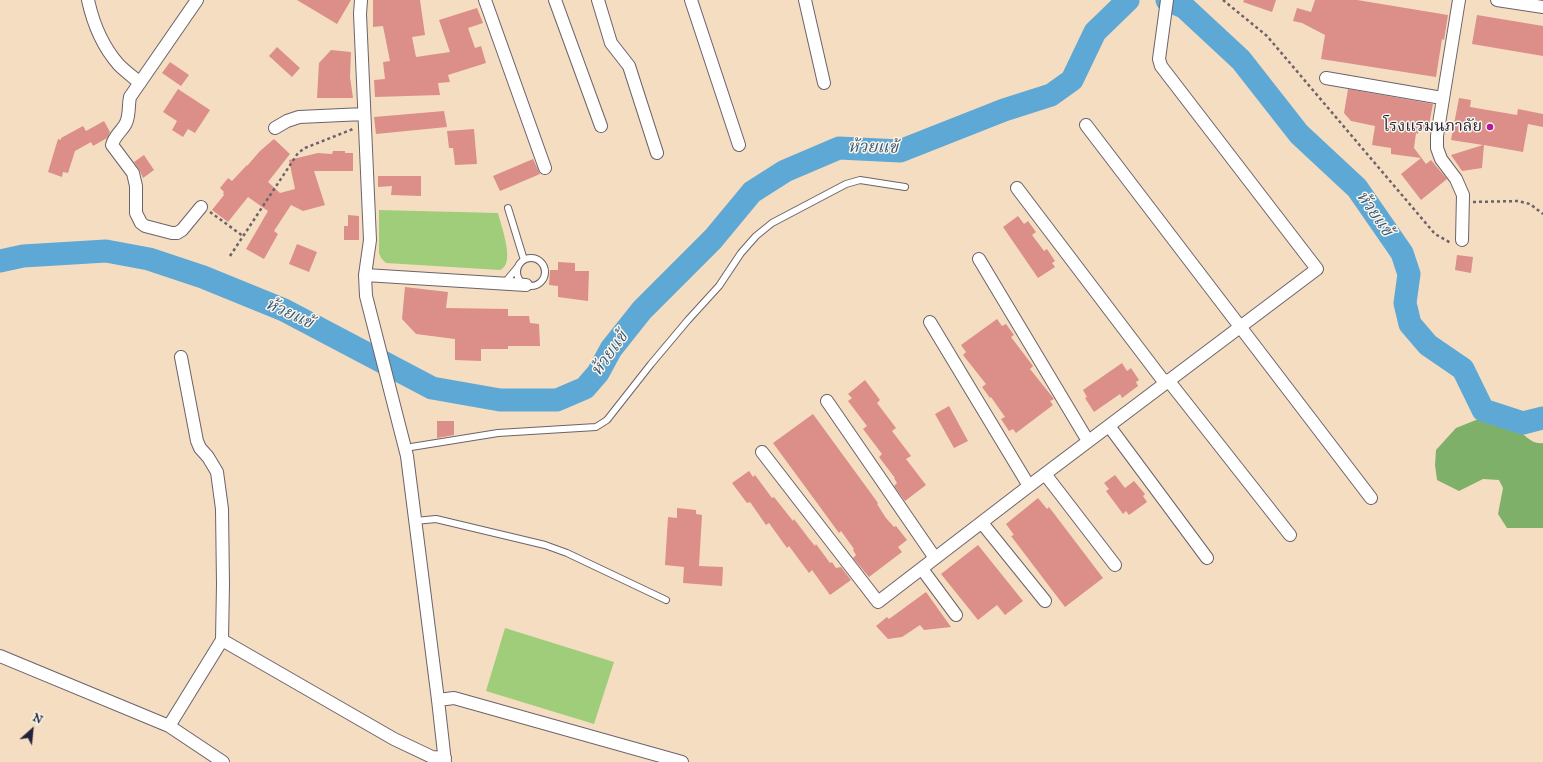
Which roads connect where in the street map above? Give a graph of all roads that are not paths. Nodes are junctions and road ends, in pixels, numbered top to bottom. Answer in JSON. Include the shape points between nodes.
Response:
{"nodes":[{"id":1,"x":88,"y":0,"type":"edge"},
{"id":2,"x":197,"y":0,"type":"edge"},
{"id":3,"x":361,"y":0,"type":"edge"},
{"id":4,"x":485,"y":0,"type":"edge"},
{"id":5,"x":555,"y":0,"type":"edge"},
{"id":6,"x":598,"y":0,"type":"edge"},
{"id":7,"x":691,"y":0,"type":"edge"},
{"id":8,"x":805,"y":0,"type":"edge"},
{"id":9,"x":1167,"y":0,"type":"edge"},
{"id":10,"x":1459,"y":0,"type":"edge"},
{"id":11,"x":1497,"y":0,"type":"edge"},
{"id":12,"x":1515,"y":1,"type":"edge"},
{"id":13,"x":1543,"y":7,"type":"edge"},
{"id":14,"x":1326,"y":78,"type":"dead end"},
{"id":15,"x":140,"y":83,"type":"junction"},
{"id":16,"x":824,"y":83,"type":"dead end"},
{"id":17,"x":1442,"y":98,"type":"junction"},
{"id":18,"x":364,"y":114,"type":"junction"},
{"id":19,"x":1086,"y":125,"type":"dead end"},
{"id":20,"x":602,"y":126,"type":"dead end"},
{"id":21,"x":275,"y":128,"type":"dead end"},
{"id":22,"x":739,"y":145,"type":"dead end"},
{"id":23,"x":657,"y":153,"type":"dead end"},
{"id":24,"x":545,"y":168,"type":"dead end"},
{"id":25,"x":905,"y":186,"type":"dead end"},
{"id":26,"x":1017,"y":188,"type":"dead end"},
{"id":27,"x":201,"y":207,"type":"road end"},
{"id":28,"x":508,"y":208,"type":"dead end"},
{"id":29,"x":1462,"y":240,"type":"road end"},
{"id":30,"x":979,"y":259,"type":"dead end"},
{"id":31,"x":524,"y":260,"type":"junction"},
{"id":32,"x":518,"y":267,"type":"junction"},
{"id":33,"x":365,"y":275,"type":"junction"},
{"id":34,"x":500,"y":283,"type":"junction"},
{"id":35,"x":526,"y":285,"type":"junction"},
{"id":36,"x":930,"y":322,"type":"dead end"},
{"id":37,"x":1239,"y":326,"type":"junction"},
{"id":38,"x":181,"y":357,"type":"dead end"},
{"id":39,"x":1167,"y":382,"type":"junction"},
{"id":40,"x":827,"y":401,"type":"dead end"},
{"id":41,"x":1109,"y":426,"type":"junction"},
{"id":42,"x":1088,"y":441,"type":"junction"},
{"id":43,"x":405,"y":448,"type":"junction"},
{"id":44,"x":762,"y":452,"type":"dead end"},
{"id":45,"x":1045,"y":474,"type":"junction"},
{"id":46,"x":1029,"y":486,"type":"junction"},
{"id":47,"x":1371,"y":498,"type":"dead end"},
{"id":48,"x":415,"y":521,"type":"junction"},
{"id":49,"x":982,"y":523,"type":"junction"},
{"id":50,"x":1290,"y":535,"type":"dead end"},
{"id":51,"x":935,"y":558,"type":"junction"},
{"id":52,"x":1208,"y":558,"type":"dead end"},
{"id":53,"x":1115,"y":565,"type":"dead end"},
{"id":54,"x":922,"y":569,"type":"junction"},
{"id":55,"x":666,"y":600,"type":"dead end"},
{"id":56,"x":1045,"y":601,"type":"dead end"},
{"id":57,"x":956,"y":615,"type":"dead end"},
{"id":58,"x":222,"y":640,"type":"junction"},
{"id":59,"x":0,"y":656,"type":"edge"},
{"id":60,"x":438,"y":700,"type":"junction"},
{"id":61,"x":169,"y":726,"type":"junction"},
{"id":62,"x":648,"y":757,"type":"edge"},
{"id":63,"x":445,"y":760,"type":"edge"},
{"id":64,"x":223,"y":762,"type":"edge"},
{"id":65,"x":682,"y":762,"type":"edge"}],
"edges":[{"from":1,"to":15,"type":"street","via":[[97,30],[118,64]]},
{"from":2,"to":15,"type":"street"},
{"from":3,"to":18,"type":"street"},
{"from":4,"to":24,"type":"street"},
{"from":5,"to":20,"type":"street"},
{"from":6,"to":23,"type":"street","via":[[612,43],[628,66]]},
{"from":7,"to":22,"type":"street"},
{"from":8,"to":16,"type":"street"},
{"from":9,"to":37,"type":"street","via":[[1159,60],[1161,66],[1317,269]]},
{"from":10,"to":17,"type":"street"},
{"from":11,"to":12,"type":"street"},
{"from":12,"to":13,"type":"street"},
{"from":14,"to":17,"type":"street"},
{"from":15,"to":27,"type":"street","via":[[130,97],[130,111],[126,124],[112,145],[132,173],[136,186],[138,218],[146,226],[177,233]]},
{"from":17,"to":29,"type":"street","via":[[1437,148],[1463,195]]},
{"from":18,"to":21,"type":"street","via":[[299,118]]},
{"from":18,"to":33,"type":"street","via":[[370,240]]},
{"from":19,"to":37,"type":"street"},
{"from":25,"to":43,"type":"lane","via":[[860,180],[846,184],[772,224],[756,236],[719,286],[651,364],[608,420],[596,427],[498,433]]},
{"from":26,"to":39,"type":"street"},
{"from":28,"to":31,"type":"lane"},
{"from":30,"to":42,"type":"street"},
{"from":31,"to":32,"type":"lane"},
{"from":31,"to":35,"type":"lane","via":[[536,260],[545,271],[543,280],[539,283]]},
{"from":32,"to":34,"type":"lane","via":[[507,280]]},
{"from":32,"to":35,"type":"lane","via":[[518,275]]},
{"from":33,"to":34,"type":"street"},
{"from":33,"to":43,"type":"street","via":[[366,296]]},
{"from":34,"to":35,"type":"street"},
{"from":36,"to":46,"type":"street"},
{"from":37,"to":39,"type":"street"},
{"from":37,"to":47,"type":"street"},
{"from":38,"to":58,"type":"street","via":[[197,441],[217,472],[222,509]]},
{"from":39,"to":41,"type":"street"},
{"from":39,"to":50,"type":"street"},
{"from":40,"to":51,"type":"street"},
{"from":41,"to":42,"type":"street"},
{"from":41,"to":52,"type":"street"},
{"from":42,"to":45,"type":"street"},
{"from":43,"to":48,"type":"street"},
{"from":44,"to":54,"type":"street","via":[[878,602]]},
{"from":45,"to":46,"type":"street"},
{"from":45,"to":53,"type":"street"},
{"from":46,"to":49,"type":"street"},
{"from":48,"to":55,"type":"lane","via":[[436,519],[545,545]]},
{"from":48,"to":60,"type":"street"},
{"from":49,"to":51,"type":"street"},
{"from":49,"to":56,"type":"street"},
{"from":51,"to":54,"type":"street"},
{"from":54,"to":57,"type":"street"},
{"from":58,"to":61,"type":"street"},
{"from":58,"to":63,"type":"street","via":[[394,739],[432,757]]},
{"from":59,"to":61,"type":"street"},
{"from":60,"to":62,"type":"street","via":[[454,698]]},
{"from":60,"to":63,"type":"street"},
{"from":61,"to":64,"type":"street"},
{"from":62,"to":65,"type":"street"}]}
